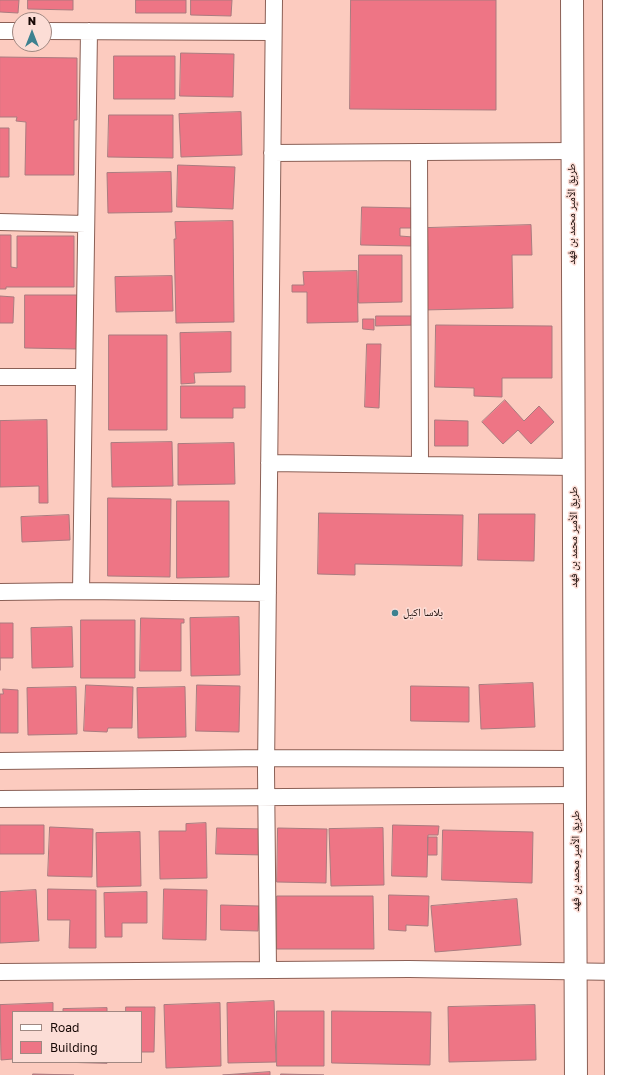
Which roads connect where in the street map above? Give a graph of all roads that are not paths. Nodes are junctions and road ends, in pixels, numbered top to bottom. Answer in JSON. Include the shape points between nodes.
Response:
{"nodes":[{"id":1,"x":274,"y":0,"type":"edge"},
{"id":2,"x":572,"y":0,"type":"edge"},
{"id":3,"x":614,"y":0,"type":"edge"},
{"id":4,"x":0,"y":31,"type":"edge"},
{"id":5,"x":12,"y":31,"type":"edge"},
{"id":6,"x":52,"y":31,"type":"edge"},
{"id":7,"x":89,"y":31,"type":"junction"},
{"id":8,"x":273,"y":32,"type":"junction"},
{"id":9,"x":617,"y":127,"type":"edge"},
{"id":10,"x":572,"y":151,"type":"junction"},
{"id":11,"x":419,"y":152,"type":"junction"},
{"id":12,"x":272,"y":153,"type":"junction"},
{"id":13,"x":0,"y":222,"type":"edge"},
{"id":14,"x":86,"y":224,"type":"junction"},
{"id":15,"x":0,"y":377,"type":"edge"},
{"id":16,"x":84,"y":377,"type":"junction"},
{"id":17,"x":269,"y":463,"type":"junction"},
{"id":18,"x":420,"y":465,"type":"junction"},
{"id":19,"x":574,"y":467,"type":"junction"},
{"id":20,"x":81,"y":591,"type":"junction"},
{"id":21,"x":0,"y":592,"type":"edge"},
{"id":22,"x":268,"y":593,"type":"junction"},
{"id":23,"x":266,"y":758,"type":"junction"},
{"id":24,"x":575,"y":759,"type":"junction"},
{"id":25,"x":0,"y":761,"type":"edge"},
{"id":26,"x":575,"y":795,"type":"junction"},
{"id":27,"x":267,"y":797,"type":"junction"},
{"id":28,"x":0,"y":798,"type":"edge"},
{"id":29,"x":268,"y":970,"type":"junction"},
{"id":30,"x":0,"y":972,"type":"edge"},
{"id":31,"x":576,"y":972,"type":"junction"},
{"id":32,"x":618,"y":972,"type":"edge"},
{"id":33,"x":576,"y":1075,"type":"edge"},
{"id":34,"x":616,"y":1075,"type":"edge"}],
"edges":[{"from":1,"to":8,"type":"street"},
{"from":2,"to":10,"type":"highway","name":"طريق الأمير محمد بن فهد"},
{"from":3,"to":9,"type":"highway"},
{"from":4,"to":5,"type":"street"},
{"from":6,"to":7,"type":"street"},
{"from":7,"to":8,"type":"street"},
{"from":7,"to":14,"type":"street"},
{"from":8,"to":12,"type":"street"},
{"from":9,"to":32,"type":"highway"},
{"from":10,"to":11,"type":"street"},
{"from":10,"to":19,"type":"highway","name":"طريق الأمير محمد بن فهد"},
{"from":11,"to":12,"type":"street"},
{"from":11,"to":18,"type":"street"},
{"from":12,"to":17,"type":"street"},
{"from":13,"to":14,"type":"street"},
{"from":14,"to":16,"type":"street"},
{"from":15,"to":16,"type":"street"},
{"from":16,"to":20,"type":"street"},
{"from":17,"to":18,"type":"street"},
{"from":17,"to":22,"type":"street"},
{"from":18,"to":19,"type":"street"},
{"from":19,"to":24,"type":"highway","name":"طريق الأمير محمد بن فهد"},
{"from":20,"to":21,"type":"street"},
{"from":20,"to":22,"type":"street"},
{"from":22,"to":23,"type":"street"},
{"from":23,"to":24,"type":"street"},
{"from":23,"to":25,"type":"street"},
{"from":23,"to":27,"type":"street"},
{"from":24,"to":26,"type":"highway","name":"طريق الأمير محمد بن فهد"},
{"from":26,"to":27,"type":"street"},
{"from":26,"to":31,"type":"highway","name":"طريق الأمير محمد بن فهد"},
{"from":27,"to":28,"type":"street"},
{"from":27,"to":29,"type":"street"},
{"from":29,"to":30,"type":"street"},
{"from":29,"to":31,"type":"street"},
{"from":31,"to":32,"type":"street"},
{"from":31,"to":33,"type":"highway","name":"طريق الأمير محمد بن فهد"},
{"from":32,"to":34,"type":"highway"}]}
